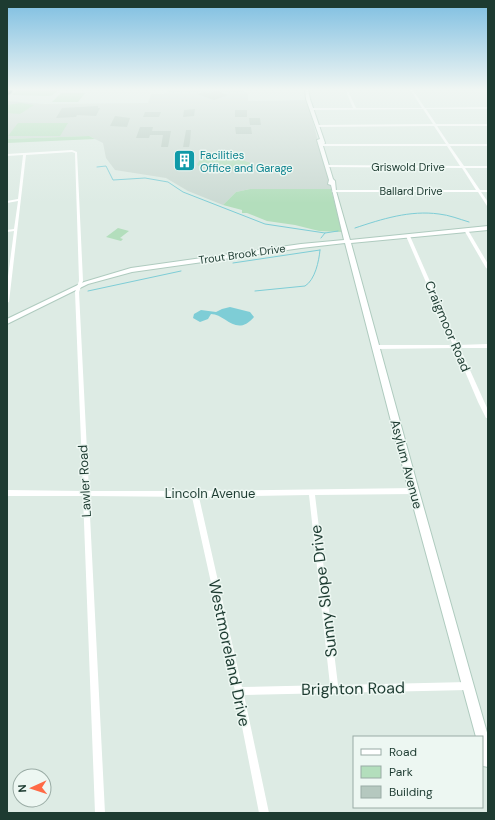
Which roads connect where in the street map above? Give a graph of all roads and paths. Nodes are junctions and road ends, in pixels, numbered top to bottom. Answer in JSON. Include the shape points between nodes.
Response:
{"nodes":[{"id":1,"x":317,"y":127,"type":"edge"},
{"id":2,"x":437,"y":127,"type":"edge"},
{"id":3,"x":322,"y":145,"type":"junction"},
{"id":4,"x":449,"y":145,"type":"junction"},
{"id":5,"x":488,"y":145,"type":"edge"},
{"id":6,"x":25,"y":154,"type":"junction"},
{"id":7,"x":7,"y":155,"type":"edge"},
{"id":8,"x":327,"y":166,"type":"junction"},
{"id":9,"x":462,"y":167,"type":"junction"},
{"id":10,"x":488,"y":167,"type":"edge"},
{"id":11,"x":334,"y":191,"type":"junction"},
{"id":12,"x":478,"y":191,"type":"junction"},
{"id":13,"x":488,"y":191,"type":"edge"},
{"id":14,"x":19,"y":200,"type":"junction"},
{"id":15,"x":7,"y":202,"type":"edge"},
{"id":16,"x":488,"y":207,"type":"edge"},
{"id":17,"x":488,"y":228,"type":"edge"},
{"id":18,"x":15,"y":230,"type":"junction"},
{"id":19,"x":466,"y":230,"type":"junction"},
{"id":20,"x":7,"y":232,"type":"edge"},
{"id":21,"x":408,"y":236,"type":"junction"},
{"id":22,"x":348,"y":241,"type":"junction"},
{"id":23,"x":10,"y":265,"type":"edge"},
{"id":24,"x":488,"y":268,"type":"edge"},
{"id":25,"x":78,"y":287,"type":"junction"},
{"id":26,"x":7,"y":302,"type":"edge"},
{"id":27,"x":7,"y":322,"type":"edge"},
{"id":28,"x":456,"y":346,"type":"junction"},
{"id":29,"x":488,"y":346,"type":"edge"},
{"id":30,"x":376,"y":347,"type":"junction"},
{"id":31,"x":488,"y":416,"type":"edge"},
{"id":32,"x":414,"y":491,"type":"junction"},
{"id":33,"x":7,"y":493,"type":"edge"},
{"id":34,"x":85,"y":493,"type":"junction"},
{"id":35,"x":312,"y":493,"type":"junction"},
{"id":36,"x":195,"y":494,"type":"junction"},
{"id":37,"x":468,"y":686,"type":"junction"},
{"id":38,"x":334,"y":688,"type":"junction"},
{"id":39,"x":239,"y":691,"type":"junction"},
{"id":40,"x":481,"y":736,"type":"edge"},
{"id":41,"x":483,"y":742,"type":"edge"},
{"id":42,"x":488,"y":761,"type":"edge"},
{"id":43,"x":100,"y":813,"type":"edge"},
{"id":44,"x":264,"y":813,"type":"edge"}],
"edges":[{"from":1,"to":3,"type":"main road","name":"Asylum Avenue","via":[[318,138]]},
{"from":2,"to":4,"type":"street"},
{"from":3,"to":4,"type":"street"},
{"from":3,"to":8,"type":"main road","name":"Asylum Avenue"},
{"from":4,"to":5,"type":"street"},
{"from":4,"to":9,"type":"street"},
{"from":6,"to":7,"type":"street"},
{"from":6,"to":14,"type":"street"},
{"from":6,"to":25,"type":"street","name":"Lawler Road","via":[[74,151],[81,280]]},
{"from":8,"to":9,"type":"street","name":"Griswold Drive"},
{"from":8,"to":11,"type":"main road","name":"Asylum Avenue"},
{"from":9,"to":10,"type":"street","name":"Griswold Drive"},
{"from":9,"to":12,"type":"street"},
{"from":11,"to":12,"type":"street","name":"Ballard Drive"},
{"from":11,"to":22,"type":"main road","name":"Asylum Avenue"},
{"from":12,"to":13,"type":"street","name":"Ballard Drive"},
{"from":12,"to":16,"type":"street"},
{"from":14,"to":15,"type":"street"},
{"from":14,"to":18,"type":"street"},
{"from":17,"to":19,"type":"main road","name":"Trout Brook Drive"},
{"from":18,"to":20,"type":"street"},
{"from":18,"to":23,"type":"street"},
{"from":19,"to":21,"type":"main road","name":"Trout Brook Drive"},
{"from":19,"to":24,"type":"street"},
{"from":21,"to":22,"type":"main road","name":"Trout Brook Drive"},
{"from":21,"to":28,"type":"street","name":"Craigmoor Road"},
{"from":22,"to":25,"type":"main road","name":"Trout Brook Drive","via":[[131,270]]},
{"from":22,"to":30,"type":"main road","name":"Asylum Avenue"},
{"from":23,"to":26,"type":"street"},
{"from":25,"to":27,"type":"main road","name":"Trout Brook Drive"},
{"from":25,"to":34,"type":"street","name":"Lawler Road"},
{"from":28,"to":29,"type":"street"},
{"from":28,"to":30,"type":"street"},
{"from":28,"to":31,"type":"street","name":"Craigmoor Road"},
{"from":30,"to":32,"type":"main road","name":"Asylum Avenue"},
{"from":32,"to":35,"type":"street","name":"Lincoln Avenue"},
{"from":32,"to":37,"type":"main road","name":"Asylum Avenue"},
{"from":33,"to":34,"type":"street","name":"Lincoln Avenue"},
{"from":34,"to":36,"type":"street","name":"Lincoln Avenue"},
{"from":34,"to":43,"type":"street","name":"Lawler Road"},
{"from":35,"to":36,"type":"street","name":"Lincoln Avenue"},
{"from":35,"to":38,"type":"street","name":"Sunny Slope Drive"},
{"from":36,"to":39,"type":"street","name":"Westmoreland Drive"},
{"from":37,"to":38,"type":"street","name":"Brighton Road"},
{"from":37,"to":40,"type":"main road","name":"Asylum Avenue"},
{"from":38,"to":39,"type":"street","name":"Brighton Road"},
{"from":39,"to":44,"type":"street","name":"Westmoreland Drive"},
{"from":41,"to":42,"type":"main road","name":"Asylum Avenue"}]}
